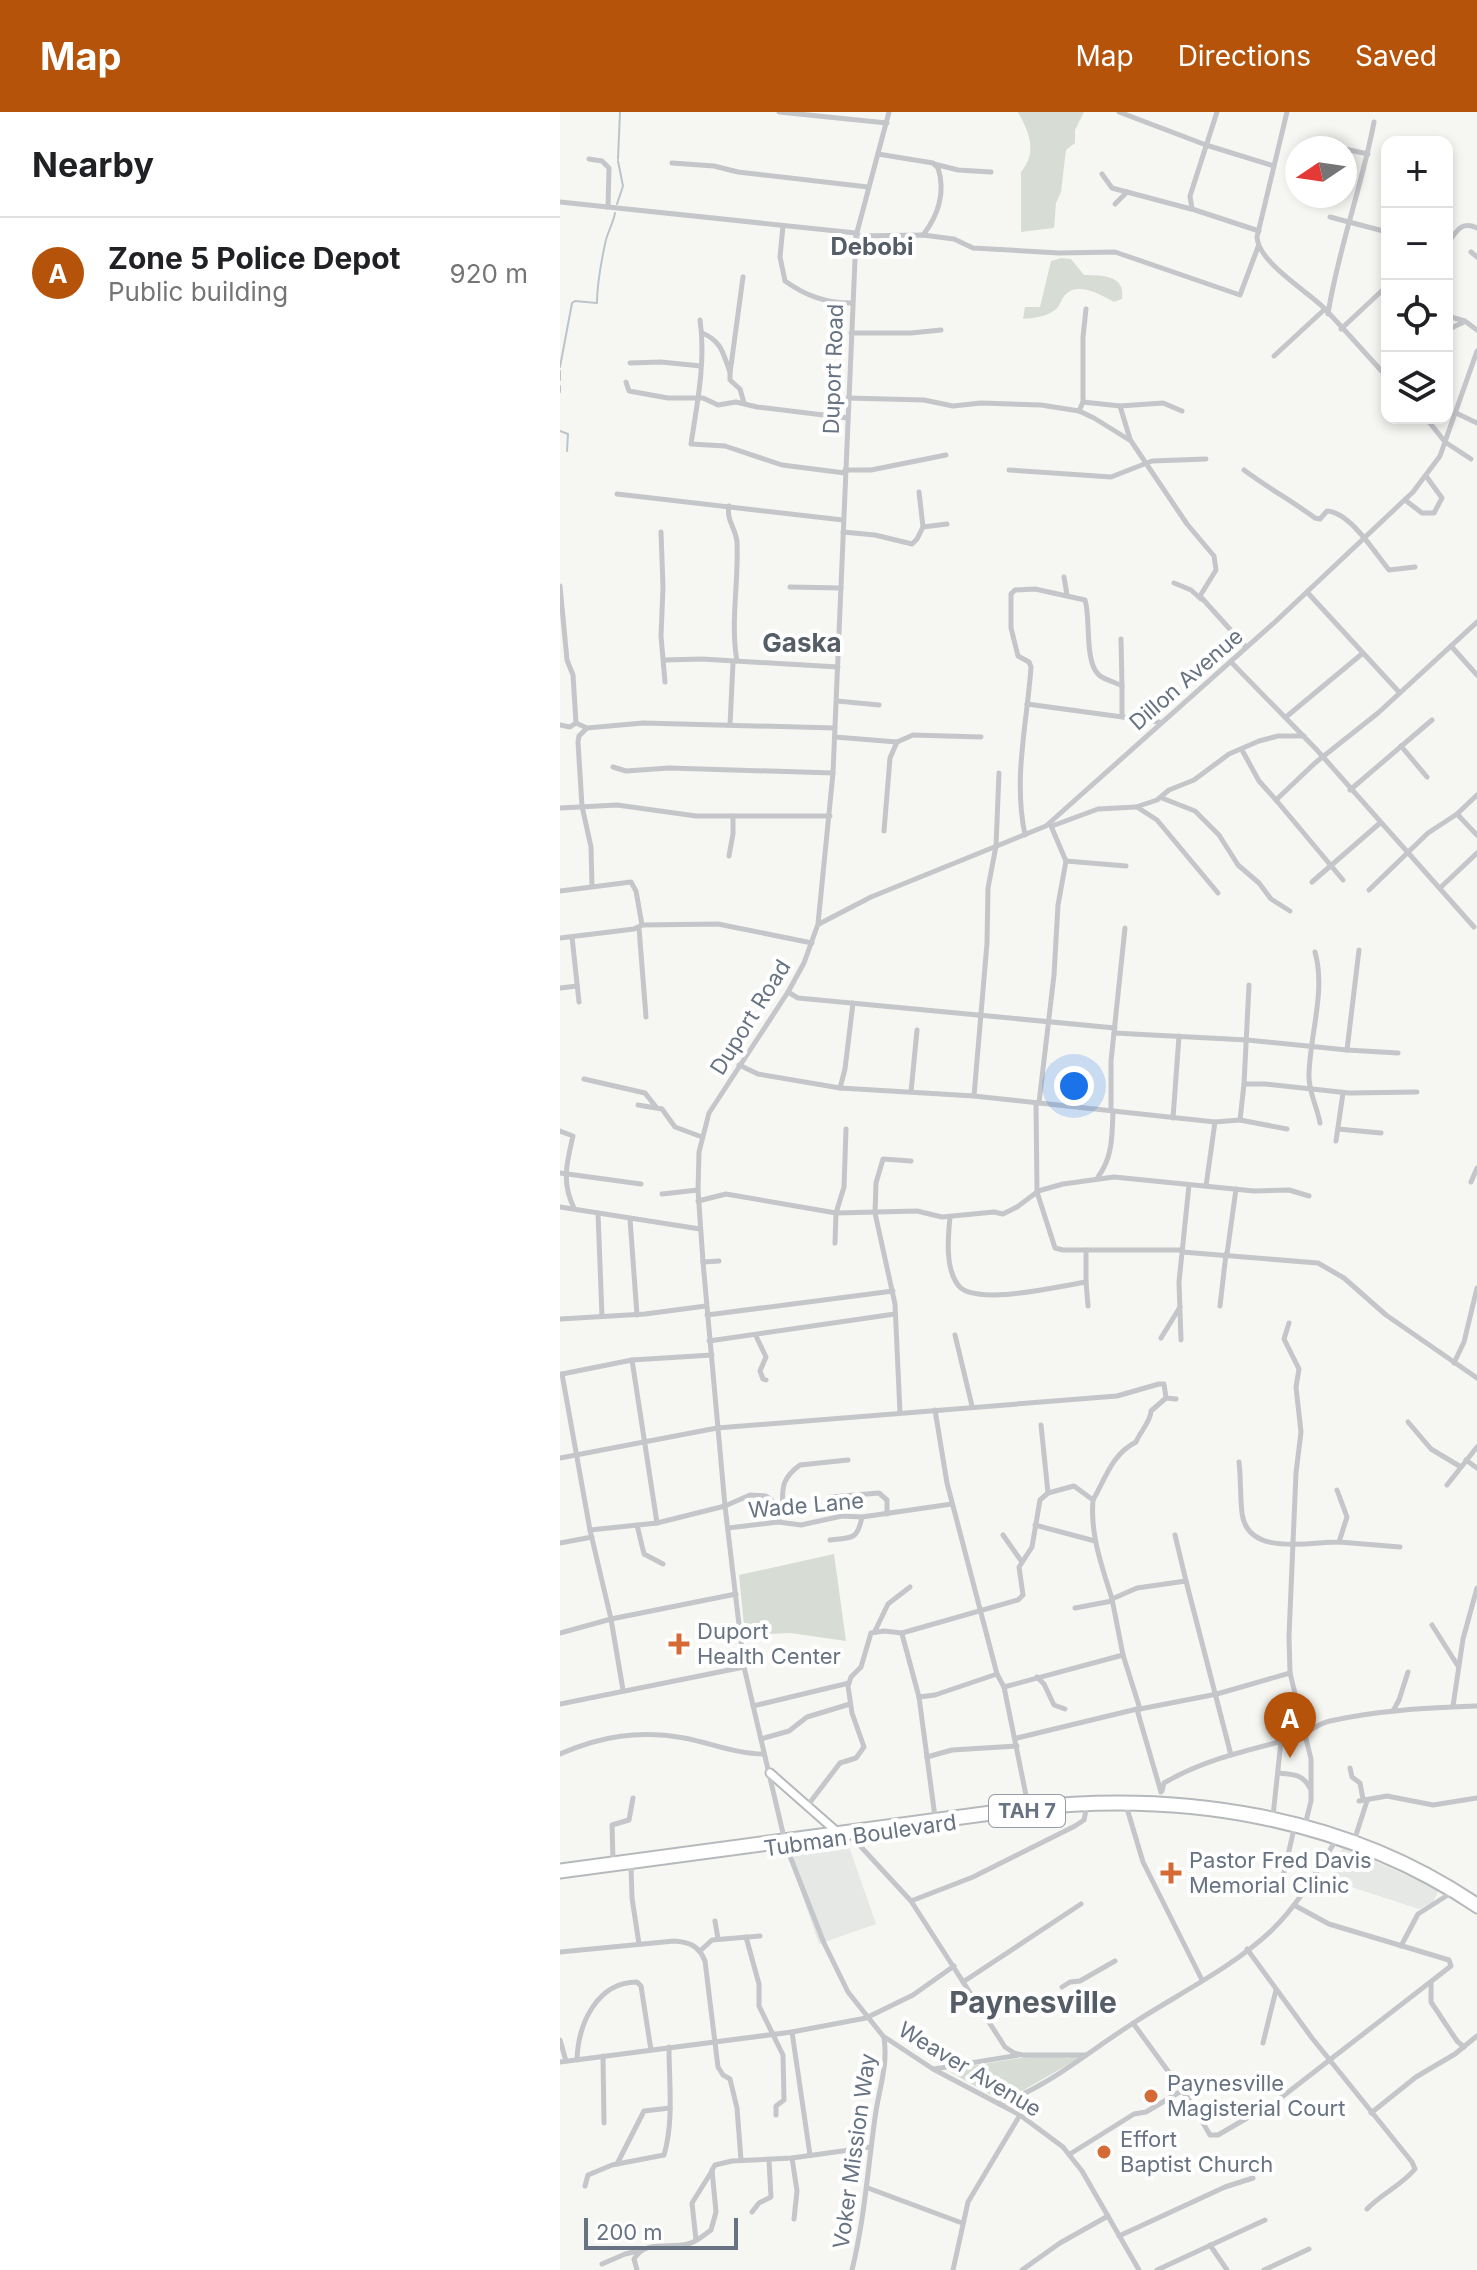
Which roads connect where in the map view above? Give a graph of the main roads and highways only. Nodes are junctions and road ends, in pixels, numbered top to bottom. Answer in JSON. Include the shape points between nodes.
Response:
{"nodes":[{"id":1,"x":770,"y":1773,"type":"road end"},
{"id":2,"x":836,"y":1831,"type":"junction"},
{"id":3,"x":1337,"y":1838,"type":"junction"},
{"id":4,"x":785,"y":1843,"type":"junction"},
{"id":5,"x":560,"y":1868,"type":"edge"},
{"id":6,"x":560,"y":1874,"type":"edge"},
{"id":7,"x":1477,"y":1902,"type":"edge"},
{"id":8,"x":1477,"y":1909,"type":"edge"}],
"edges":[{"from":1,"to":2,"type":"highway"},
{"from":2,"to":3,"type":"highway","name":"Tubman Boulevard","number":"TAH 7","via":[[1087,1798],[1161,1796],[1273,1816]]},
{"from":2,"to":4,"type":"highway","name":"Tubman Boulevard","number":"TAH 7"},
{"from":3,"to":4,"type":"highway","name":"Tubman Boulevard","number":"TAH 7","via":[[1216,1811],[1087,1805]]},
{"from":3,"to":7,"type":"highway","name":"Tubman Boulevard","number":"TAH 7","via":[[1433,1876]]},
{"from":3,"to":8,"type":"highway","name":"Tubman Boulevard","number":"TAH 7"},
{"from":4,"to":5,"type":"highway","name":"Tubman Boulevard","number":"TAH 7"},
{"from":4,"to":6,"type":"highway","name":"Tubman Boulevard","number":"TAH 7"}]}
